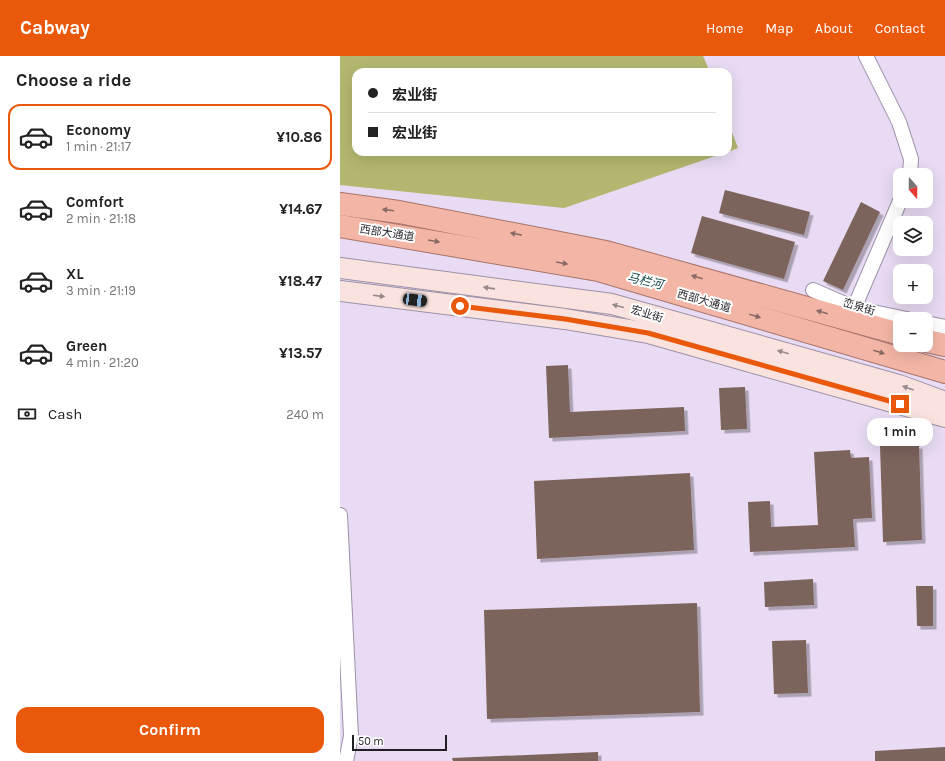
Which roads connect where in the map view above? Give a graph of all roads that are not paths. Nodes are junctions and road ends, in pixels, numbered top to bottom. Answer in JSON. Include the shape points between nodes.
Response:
{"nodes":[{"id":1,"x":866,"y":56,"type":"edge"},
{"id":2,"x":910,"y":168,"type":"edge"},
{"id":3,"x":340,"y":204,"type":"edge"},
{"id":4,"x":897,"y":208,"type":"edge"},
{"id":5,"x":340,"y":226,"type":"edge"},
{"id":6,"x":340,"y":268,"type":"edge"},
{"id":7,"x":813,"y":290,"type":"dead end"},
{"id":8,"x":340,"y":291,"type":"edge"},
{"id":9,"x":854,"y":308,"type":"junction"},
{"id":10,"x":893,"y":316,"type":"edge"},
{"id":11,"x":933,"y":324,"type":"edge"},
{"id":12,"x":945,"y":327,"type":"edge"},
{"id":13,"x":893,"y":332,"type":"edge"},
{"id":14,"x":933,"y":342,"type":"edge"},
{"id":15,"x":945,"y":345,"type":"edge"},
{"id":16,"x":945,"y":372,"type":"edge"},
{"id":17,"x":945,"y":402,"type":"edge"},
{"id":18,"x":945,"y":417,"type":"edge"},
{"id":19,"x":340,"y":515,"type":"edge"},
{"id":20,"x":346,"y":736,"type":"edge"},
{"id":21,"x":346,"y":761,"type":"edge"}],
"edges":[{"from":1,"to":2,"type":"street","via":[[898,122],[911,159]]},
{"from":13,"to":3,"type":"highway","name":"西部大通道","one_way":true,"via":[[606,252],[399,212]]},
{"from":4,"to":9,"type":"street"},
{"from":5,"to":16,"type":"highway","name":"西部大通道","one_way":true,"via":[[598,270]]},
{"from":17,"to":6,"type":"main road","name":"宏业街","one_way":true,"via":[[899,385],[612,304]]},
{"from":7,"to":9,"type":"street","name":"峦泉街"},
{"from":8,"to":18,"type":"main road","name":"宏业街","one_way":true,"via":[[565,319],[648,333]]},
{"from":9,"to":10,"type":"street","name":"峦泉街"},
{"from":11,"to":12,"type":"street"},
{"from":14,"to":15,"type":"highway"},
{"from":19,"to":20,"type":"street"},
{"from":20,"to":21,"type":"street"}]}
